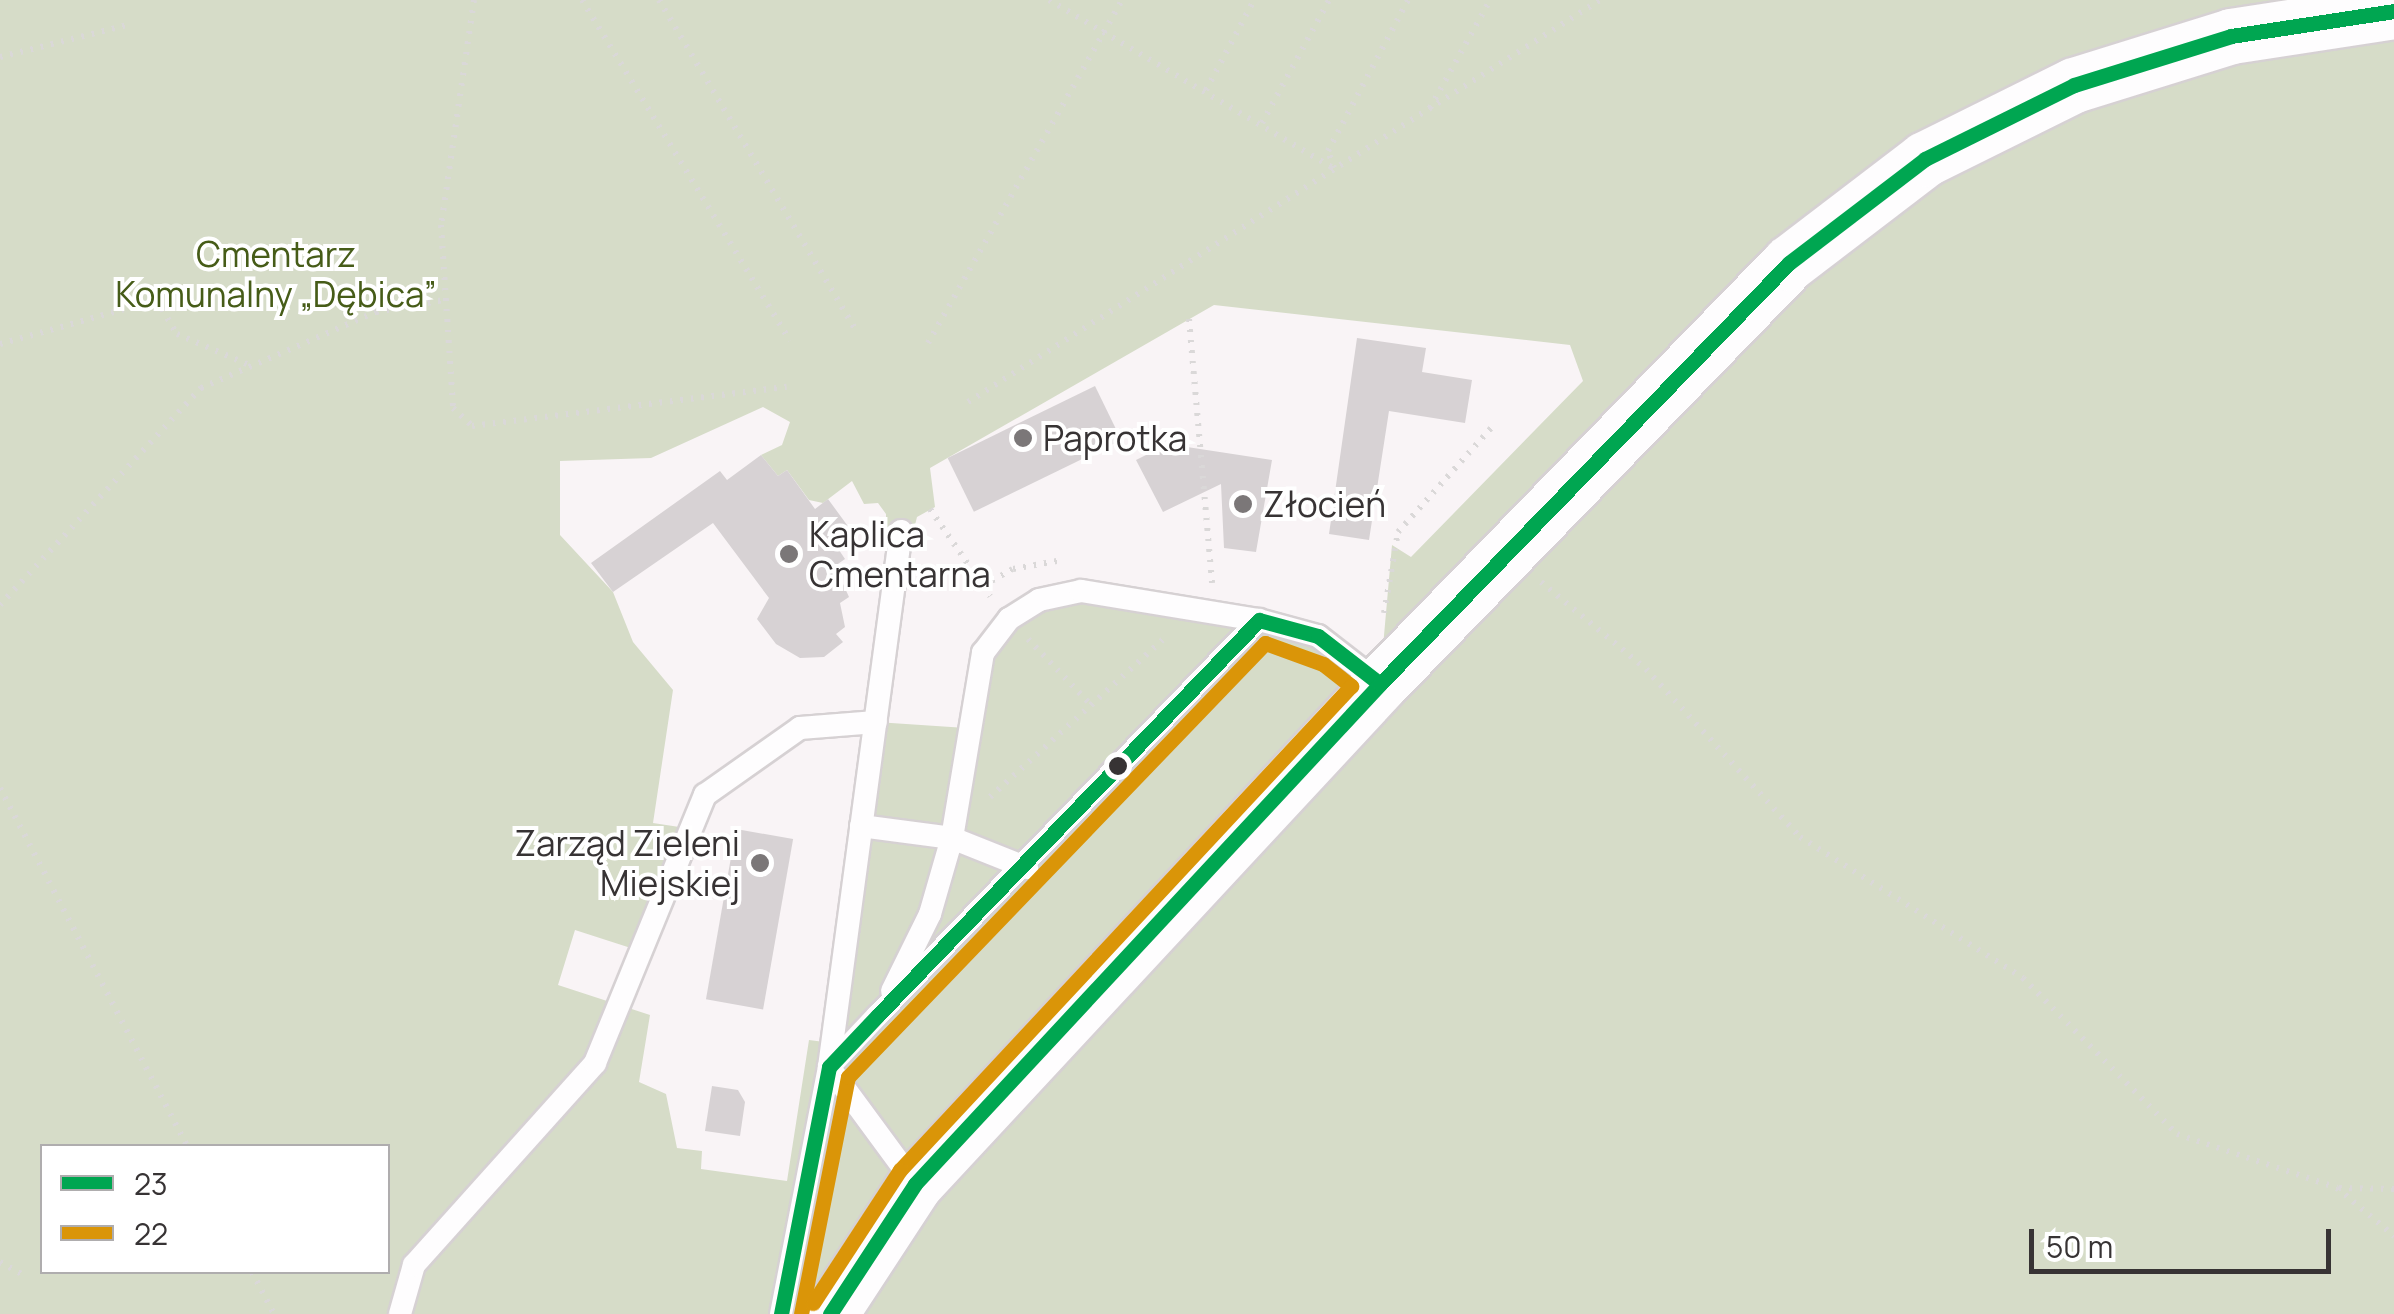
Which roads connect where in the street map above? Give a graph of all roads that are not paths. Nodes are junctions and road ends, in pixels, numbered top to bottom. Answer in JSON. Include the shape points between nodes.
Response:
{"nodes":[{"id":1,"x":2394,"y":11,"type":"edge"},
{"id":2,"x":901,"y":531,"type":"dead end"},
{"id":3,"x":1259,"y":620,"type":"junction"},
{"id":4,"x":1380,"y":684,"type":"junction"},
{"id":5,"x":876,"y":722,"type":"junction"},
{"id":6,"x":861,"y":826,"type":"junction"},
{"id":7,"x":952,"y":838,"type":"junction"},
{"id":8,"x":1027,"y":868,"type":"junction"},
{"id":9,"x":878,"y":1016,"type":"junction"},
{"id":10,"x":829,"y":1067,"type":"junction"},
{"id":11,"x":914,"y":1184,"type":"junction"},
{"id":12,"x":400,"y":1314,"type":"edge"},
{"id":13,"x":780,"y":1314,"type":"edge"},
{"id":14,"x":830,"y":1314,"type":"edge"}],
"edges":[{"from":1,"to":4,"type":"main road","via":[[2287,23],[2122,67],[1925,159],[1789,263]]},
{"from":2,"to":5,"type":"lane"},
{"from":3,"to":4,"type":"lane","via":[[1318,636]]},
{"from":3,"to":7,"type":"lane","via":[[1081,591],[1024,608],[983,653]]},
{"from":3,"to":8,"type":"lane"},
{"from":4,"to":11,"type":"main road"},
{"from":5,"to":6,"type":"lane"},
{"from":5,"to":12,"type":"lane","via":[[800,728],[705,795],[595,1063],[414,1265]]},
{"from":6,"to":7,"type":"lane"},
{"from":6,"to":10,"type":"lane"},
{"from":7,"to":8,"type":"lane"},
{"from":7,"to":9,"type":"lane","via":[[930,914]]},
{"from":8,"to":9,"type":"lane"},
{"from":9,"to":10,"type":"lane"},
{"from":10,"to":11,"type":"lane"},
{"from":10,"to":13,"type":"lane"},
{"from":11,"to":14,"type":"main road"}]}
